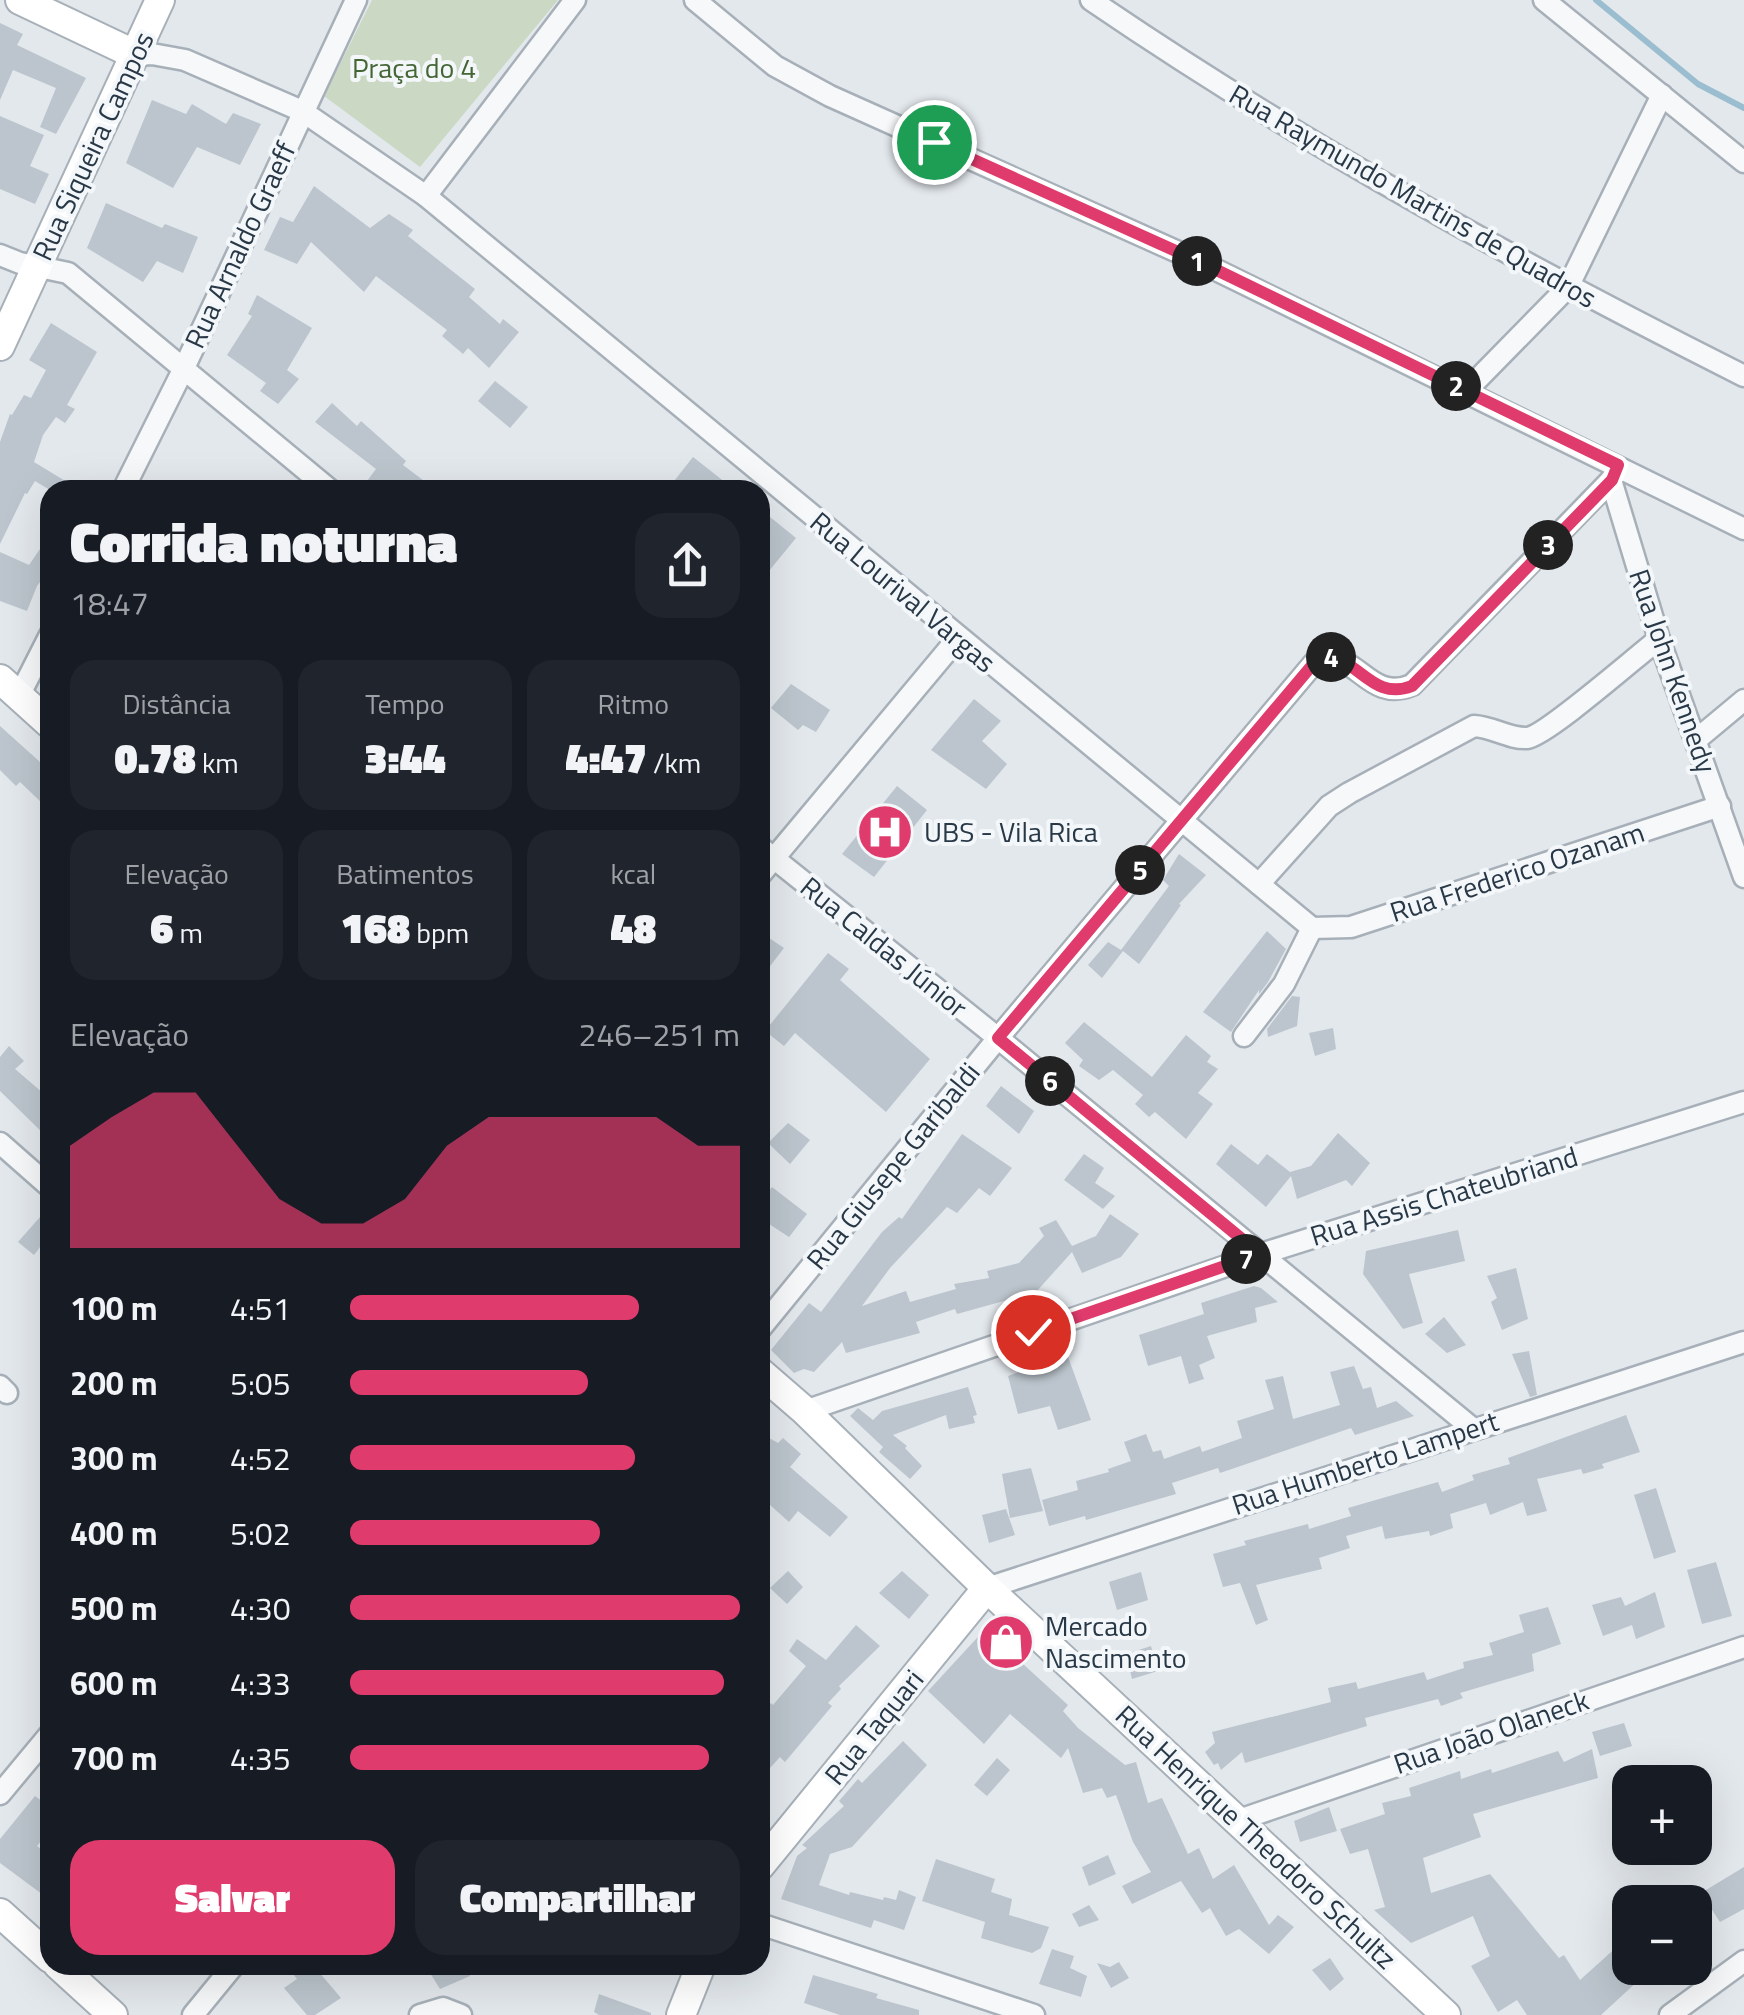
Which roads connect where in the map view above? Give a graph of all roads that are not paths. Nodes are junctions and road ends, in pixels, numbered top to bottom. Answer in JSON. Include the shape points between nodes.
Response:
{"nodes":[{"id":1,"x":20,"y":0,"type":"edge"},
{"id":2,"x":160,"y":0,"type":"edge"},
{"id":3,"x":356,"y":0,"type":"edge"},
{"id":4,"x":575,"y":0,"type":"edge"},
{"id":5,"x":695,"y":0,"type":"edge"},
{"id":6,"x":1091,"y":0,"type":"edge"},
{"id":7,"x":1544,"y":0,"type":"edge"},
{"id":8,"x":136,"y":55,"type":"junction"},
{"id":9,"x":1662,"y":95,"type":"junction"},
{"id":10,"x":302,"y":111,"type":"junction"},
{"id":11,"x":1744,"y":162,"type":"edge"},
{"id":12,"x":426,"y":196,"type":"junction"},
{"id":13,"x":0,"y":255,"type":"edge"},
{"id":14,"x":36,"y":266,"type":"junction"},
{"id":15,"x":1568,"y":288,"type":"junction"},
{"id":16,"x":0,"y":346,"type":"edge"},
{"id":17,"x":184,"y":368,"type":"junction"},
{"id":18,"x":1744,"y":376,"type":"edge"},
{"id":19,"x":1466,"y":391,"type":"junction"},
{"id":20,"x":1615,"y":473,"type":"junction"},
{"id":21,"x":127,"y":480,"type":"edge"},
{"id":22,"x":318,"y":480,"type":"edge"},
{"id":23,"x":768,"y":480,"type":"edge"},
{"id":24,"x":770,"y":482,"type":"edge"},
{"id":25,"x":1744,"y":529,"type":"edge"},
{"id":26,"x":958,"y":638,"type":"junction"},
{"id":27,"x":1659,"y":639,"type":"junction"},
{"id":28,"x":40,"y":648,"type":"edge"},
{"id":29,"x":10,"y":688,"type":"edge"},
{"id":30,"x":1744,"y":700,"type":"edge"},
{"id":31,"x":40,"y":715,"type":"edge"},
{"id":32,"x":1696,"y":740,"type":"junction"},
{"id":33,"x":1720,"y":806,"type":"junction"},
{"id":34,"x":1182,"y":821,"type":"junction"},
{"id":35,"x":770,"y":853,"type":"edge"},
{"id":36,"x":770,"y":865,"type":"edge"},
{"id":37,"x":1744,"y":877,"type":"edge"},
{"id":38,"x":1258,"y":884,"type":"junction"},
{"id":39,"x":1312,"y":928,"type":"junction"},
{"id":40,"x":1244,"y":1036,"type":"dead end"},
{"id":41,"x":998,"y":1038,"type":"junction"},
{"id":42,"x":1744,"y":1102,"type":"edge"},
{"id":43,"x":0,"y":1142,"type":"edge"},
{"id":44,"x":40,"y":1178,"type":"edge"},
{"id":45,"x":1260,"y":1254,"type":"junction"},
{"id":46,"x":770,"y":1317,"type":"edge"},
{"id":47,"x":1744,"y":1342,"type":"edge"},
{"id":48,"x":770,"y":1381,"type":"edge"},
{"id":49,"x":805,"y":1411,"type":"junction"},
{"id":50,"x":1472,"y":1428,"type":"junction"},
{"id":51,"x":987,"y":1588,"type":"junction"},
{"id":52,"x":1744,"y":1648,"type":"edge"},
{"id":53,"x":40,"y":1746,"type":"edge"},
{"id":54,"x":0,"y":1794,"type":"edge"},
{"id":55,"x":1240,"y":1820,"type":"junction"},
{"id":56,"x":770,"y":1854,"type":"edge"},
{"id":57,"x":0,"y":1913,"type":"edge"},
{"id":58,"x":770,"y":1927,"type":"edge"},
{"id":59,"x":40,"y":1949,"type":"edge"},
{"id":60,"x":1744,"y":1961,"type":"edge"},
{"id":61,"x":69,"y":1975,"type":"edge"},
{"id":62,"x":226,"y":1975,"type":"edge"},
{"id":63,"x":697,"y":1975,"type":"edge"},
{"id":64,"x":113,"y":2015,"type":"edge"},
{"id":65,"x":194,"y":2015,"type":"edge"},
{"id":66,"x":420,"y":2015,"type":"edge"},
{"id":67,"x":461,"y":2015,"type":"edge"},
{"id":68,"x":681,"y":2015,"type":"edge"},
{"id":69,"x":1034,"y":2015,"type":"edge"},
{"id":70,"x":1446,"y":2015,"type":"edge"},
{"id":71,"x":1670,"y":2015,"type":"edge"}],
"edges":[{"from":1,"to":8,"type":"street"},
{"from":2,"to":8,"type":"street","name":"Rua Siqueira Campos"},
{"from":3,"to":10,"type":"street","name":"Rua Arnaldo Graeff"},
{"from":4,"to":12,"type":"street"},
{"from":5,"to":19,"type":"street","via":[[775,66],[830,96]]},
{"from":6,"to":15,"type":"street","name":"Rua Raymundo Martins de Quadros","via":[[1305,139]]},
{"from":7,"to":9,"type":"street"},
{"from":8,"to":10,"type":"street","name":"Rua Lourival Vargas","via":[[186,60]]},
{"from":8,"to":14,"type":"street","name":"Rua Siqueira Campos"},
{"from":9,"to":11,"type":"street"},
{"from":9,"to":15,"type":"street"},
{"from":10,"to":12,"type":"street","name":"Rua Lourival Vargas"},
{"from":10,"to":17,"type":"street","name":"Rua Arnaldo Graeff"},
{"from":12,"to":23,"type":"street","name":"Rua Lourival Vargas"},
{"from":13,"to":14,"type":"street"},
{"from":14,"to":16,"type":"street","name":"Rua Siqueira Campos"},
{"from":14,"to":17,"type":"street","via":[[68,273]]},
{"from":15,"to":18,"type":"street","name":"Rua Raymundo Martins de Quadros"},
{"from":15,"to":19,"type":"street"},
{"from":17,"to":21,"type":"street","name":"Rua Arnaldo Graeff"},
{"from":17,"to":22,"type":"street"},
{"from":19,"to":20,"type":"street"},
{"from":20,"to":25,"type":"street"},
{"from":20,"to":27,"type":"street","name":"Rua John Kennedy"},
{"from":20,"to":34,"type":"street","name":"Rua Giusepe Garibaldi","via":[[1412,686],[1385,690],[1340,658],[1314,663]]},
{"from":24,"to":26,"type":"street","name":"Rua Lourival Vargas"},
{"from":26,"to":34,"type":"street","name":"Rua Lourival Vargas"},
{"from":26,"to":35,"type":"street"},
{"from":27,"to":32,"type":"street","name":"Rua John Kennedy"},
{"from":27,"to":38,"type":"street","via":[[1537,736],[1474,726],[1349,792]]},
{"from":28,"to":29,"type":"street"},
{"from":29,"to":31,"type":"street"},
{"from":30,"to":32,"type":"street"},
{"from":32,"to":33,"type":"street","name":"Rua John Kennedy"},
{"from":33,"to":37,"type":"street","name":"Rua John Kennedy"},
{"from":33,"to":39,"type":"street","name":"Rua Frederico Ozanam","via":[[1350,927]]},
{"from":34,"to":38,"type":"street","name":"Rua Lourival Vargas"},
{"from":34,"to":41,"type":"street","name":"Rua Giusepe Garibaldi"},
{"from":36,"to":41,"type":"street","name":"Rua Caldas Júnior"},
{"from":38,"to":39,"type":"street","name":"Rua Lourival Vargas"},
{"from":39,"to":40,"type":"street","via":[[1284,984]]},
{"from":41,"to":45,"type":"street","name":"Rua Caldas Júnior"},
{"from":41,"to":46,"type":"street","name":"Rua Giusepe Garibaldi"},
{"from":42,"to":45,"type":"street","name":"Rua Assis Chateubriand"},
{"from":43,"to":44,"type":"street"},
{"from":45,"to":49,"type":"street","name":"Rua Assis Chateubriand"},
{"from":45,"to":50,"type":"street","name":"Rua Caldas Júnior"},
{"from":47,"to":50,"type":"street","name":"Rua Humberto Lampert"},
{"from":48,"to":49,"type":"street","name":"Rua Henrique Theodoro Schultz"},
{"from":49,"to":51,"type":"street","name":"Rua Henrique Theodoro Schultz"},
{"from":50,"to":51,"type":"street","name":"Rua Humberto Lampert"},
{"from":51,"to":55,"type":"street","name":"Rua Henrique Theodoro Schultz"},
{"from":51,"to":56,"type":"street","name":"Rua Taquari"},
{"from":52,"to":55,"type":"street","name":"Rua João Olaneck"},
{"from":53,"to":54,"type":"street"},
{"from":55,"to":70,"type":"street","name":"Rua Henrique Theodoro Schultz"},
{"from":57,"to":59,"type":"street"},
{"from":58,"to":69,"type":"street"},
{"from":60,"to":71,"type":"street"},
{"from":61,"to":64,"type":"street"},
{"from":62,"to":65,"type":"street"},
{"from":63,"to":68,"type":"street"},
{"from":66,"to":67,"type":"street","via":[[443,2008]]}]}
